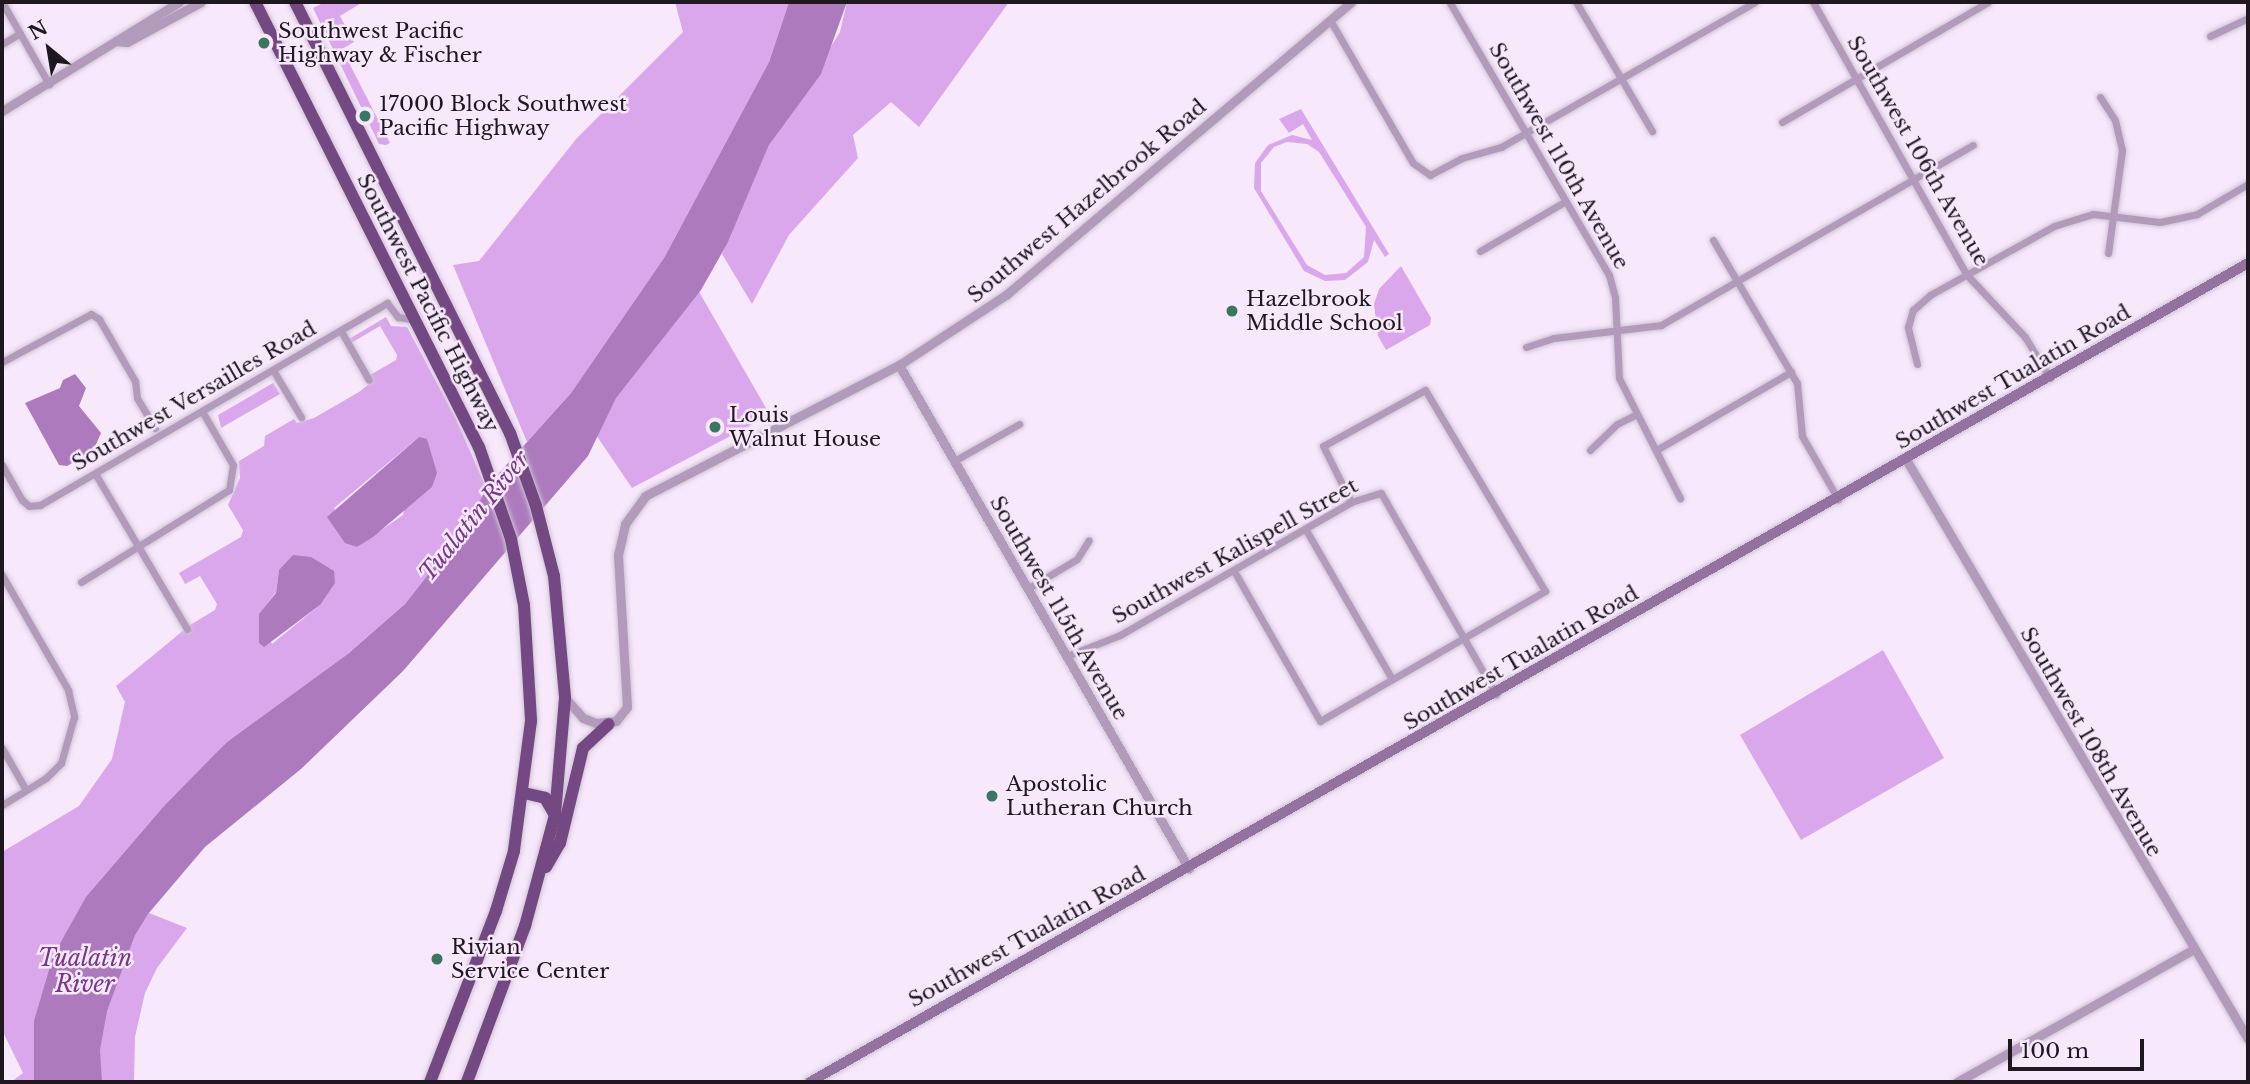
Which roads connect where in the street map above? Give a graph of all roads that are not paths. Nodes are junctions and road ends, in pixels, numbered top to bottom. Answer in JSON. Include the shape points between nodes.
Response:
{"nodes":[{"id":1,"x":2,"y":2,"type":"edge"},
{"id":2,"x":179,"y":2,"type":"edge"},
{"id":3,"x":201,"y":2,"type":"edge"},
{"id":4,"x":255,"y":2,"type":"edge"},
{"id":5,"x":1351,"y":2,"type":"edge"},
{"id":6,"x":1576,"y":2,"type":"edge"},
{"id":7,"x":1755,"y":2,"type":"edge"},
{"id":8,"x":1813,"y":2,"type":"edge"},
{"id":9,"x":1988,"y":2,"type":"edge"},
{"id":10,"x":1450,"y":3,"type":"edge"},
{"id":11,"x":300,"y":4,"type":"edge"},
{"id":12,"x":2248,"y":18,"type":"edge"},
{"id":13,"x":1330,"y":20,"type":"junction"},
{"id":14,"x":20,"y":33,"type":"junction"},
{"id":15,"x":2210,"y":36,"type":"dead end"},
{"id":16,"x":116,"y":41,"type":"junction"},
{"id":17,"x":2,"y":44,"type":"edge"},
{"id":18,"x":1856,"y":77,"type":"junction"},
{"id":19,"x":1621,"y":79,"type":"junction"},
{"id":20,"x":49,"y":84,"type":"junction"},
{"id":21,"x":2100,"y":97,"type":"dead end"},
{"id":22,"x":2,"y":111,"type":"edge"},
{"id":23,"x":1782,"y":122,"type":"dead end"},
{"id":24,"x":1652,"y":131,"type":"dead end"},
{"id":25,"x":1526,"y":132,"type":"junction"},
{"id":26,"x":1973,"y":145,"type":"dead end"},
{"id":27,"x":1914,"y":178,"type":"junction"},
{"id":28,"x":2248,"y":184,"type":"edge"},
{"id":29,"x":1566,"y":201,"type":"junction"},
{"id":30,"x":2112,"y":215,"type":"junction"},
{"id":31,"x":1713,"y":240,"type":"dead end"},
{"id":32,"x":1480,"y":251,"type":"dead end"},
{"id":33,"x":2108,"y":253,"type":"dead end"},
{"id":34,"x":2248,"y":263,"type":"edge"},
{"id":35,"x":1967,"y":275,"type":"junction"},
{"id":36,"x":1738,"y":281,"type":"junction"},
{"id":37,"x":415,"y":320,"type":"junction"},
{"id":38,"x":341,"y":331,"type":"junction"},
{"id":39,"x":1614,"y":331,"type":"junction"},
{"id":40,"x":1526,"y":347,"type":"dead end"},
{"id":41,"x":2,"y":362,"type":"edge"},
{"id":42,"x":899,"y":365,"type":"junction"},
{"id":43,"x":1917,"y":365,"type":"dead end"},
{"id":44,"x":273,"y":370,"type":"junction"},
{"id":45,"x":1791,"y":372,"type":"junction"},
{"id":46,"x":2050,"y":378,"type":"junction"},
{"id":47,"x":369,"y":380,"type":"dead end"},
{"id":48,"x":202,"y":411,"type":"junction"},
{"id":49,"x":1637,"y":414,"type":"junction"},
{"id":50,"x":301,"y":417,"type":"dead end"},
{"id":51,"x":1019,"y":424,"type":"dead end"},
{"id":52,"x":155,"y":428,"type":"dead end"},
{"id":53,"x":1658,"y":449,"type":"junction"},
{"id":54,"x":1590,"y":450,"type":"dead end"},
{"id":55,"x":954,"y":461,"type":"junction"},
{"id":56,"x":1907,"y":461,"type":"junction"},
{"id":57,"x":2,"y":466,"type":"edge"},
{"id":58,"x":96,"y":475,"type":"junction"},
{"id":59,"x":1680,"y":498,"type":"dead end"},
{"id":60,"x":1839,"y":499,"type":"junction"},
{"id":61,"x":1351,"y":502,"type":"junction"},
{"id":62,"x":1306,"y":530,"type":"junction"},
{"id":63,"x":1089,"y":540,"type":"dead end"},
{"id":64,"x":139,"y":548,"type":"junction"},
{"id":65,"x":1234,"y":571,"type":"junction"},
{"id":66,"x":2,"y":575,"type":"edge"},
{"id":67,"x":81,"y":582,"type":"dead end"},
{"id":68,"x":1027,"y":589,"type":"junction"},
{"id":69,"x":187,"y":629,"type":"dead end"},
{"id":70,"x":1464,"y":638,"type":"junction"},
{"id":71,"x":1067,"y":656,"type":"junction"},
{"id":72,"x":1392,"y":679,"type":"junction"},
{"id":73,"x":1496,"y":695,"type":"junction"},
{"id":74,"x":565,"y":698,"type":"junction"},
{"id":75,"x":609,"y":724,"type":"junction"},
{"id":76,"x":2,"y":748,"type":"edge"},
{"id":77,"x":26,"y":790,"type":"junction"},
{"id":78,"x":524,"y":793,"type":"junction"},
{"id":79,"x":2,"y":805,"type":"edge"},
{"id":80,"x":555,"y":815,"type":"junction"},
{"id":81,"x":1189,"y":869,"type":"junction"},
{"id":82,"x":542,"y":873,"type":"junction"},
{"id":83,"x":2192,"y":950,"type":"junction"},
{"id":84,"x":2248,"y":1039,"type":"edge"},
{"id":85,"x":430,"y":1082,"type":"edge"},
{"id":86,"x":467,"y":1082,"type":"edge"},
{"id":87,"x":810,"y":1082,"type":"edge"},
{"id":88,"x":1957,"y":1082,"type":"edge"}],
"edges":[{"from":1,"to":14,"type":"street"},
{"from":2,"to":16,"type":"street"},
{"from":3,"to":16,"type":"street","via":[[127,42]]},
{"from":4,"to":37,"type":"highway","name":"Southwest Pacific Highway"},
{"from":5,"to":13,"type":"street","name":"Southwest Hazelbrook Road"},
{"from":6,"to":19,"type":"street"},
{"from":7,"to":19,"type":"street"},
{"from":8,"to":18,"type":"street","name":"Southwest 106th Avenue"},
{"from":9,"to":18,"type":"street"},
{"from":10,"to":25,"type":"street","name":"Southwest 110th Avenue"},
{"from":11,"to":74,"type":"highway","name":"Southwest Pacific Highway","via":[[492,394],[526,473],[554,576]]},
{"from":12,"to":15,"type":"street"},
{"from":13,"to":25,"type":"street","via":[[1413,163],[1430,175]]},
{"from":13,"to":42,"type":"street","name":"Southwest Hazelbrook Road","via":[[1024,282]]},
{"from":14,"to":17,"type":"street"},
{"from":14,"to":20,"type":"street"},
{"from":16,"to":20,"type":"street"},
{"from":18,"to":23,"type":"street"},
{"from":18,"to":27,"type":"street","name":"Southwest 106th Avenue"},
{"from":19,"to":24,"type":"street"},
{"from":19,"to":25,"type":"street"},
{"from":20,"to":22,"type":"street"},
{"from":21,"to":30,"type":"street","via":[[2115,120],[2122,150]]},
{"from":25,"to":29,"type":"street","name":"Southwest 110th Avenue"},
{"from":26,"to":27,"type":"street"},
{"from":27,"to":35,"type":"street","name":"Southwest 106th Avenue"},
{"from":27,"to":36,"type":"street"},
{"from":28,"to":30,"type":"street","via":[[2197,214],[2168,221]]},
{"from":29,"to":32,"type":"street"},
{"from":29,"to":39,"type":"street","name":"Southwest 110th Avenue","via":[[1613,286]]},
{"from":30,"to":33,"type":"street"},
{"from":30,"to":35,"type":"street","via":[[2072,218]]},
{"from":31,"to":36,"type":"street"},
{"from":34,"to":46,"type":"main road","name":"Southwest Tualatin Road"},
{"from":35,"to":43,"type":"street","via":[[1913,310],[1909,344]]},
{"from":35,"to":46,"type":"street","name":"Southwest 106th Avenue","via":[[2025,337]]},
{"from":36,"to":39,"type":"street","via":[[1661,325]]},
{"from":36,"to":45,"type":"street"},
{"from":37,"to":38,"type":"street","name":"Southwest Versailles Road","via":[[398,317],[387,303]]},
{"from":37,"to":78,"type":"highway","name":"Southwest Pacific Highway","via":[[464,416],[505,521],[526,622],[531,721]]},
{"from":38,"to":44,"type":"street","name":"Southwest Versailles Road"},
{"from":38,"to":47,"type":"street"},
{"from":39,"to":40,"type":"street","via":[[1554,338]]},
{"from":39,"to":49,"type":"street","name":"Southwest 110th Avenue","via":[[1619,378]]},
{"from":41,"to":52,"type":"street","via":[[91,314],[99,319],[135,382],[137,398]]},
{"from":42,"to":55,"type":"street","name":"Southwest 115th Avenue"},
{"from":42,"to":75,"type":"street","name":"Southwest Hazelbrook Road","via":[[665,483],[633,509],[618,555],[628,699],[625,712]]},
{"from":44,"to":48,"type":"street","name":"Southwest Versailles Road"},
{"from":44,"to":50,"type":"street"},
{"from":45,"to":53,"type":"street"},
{"from":45,"to":60,"type":"street","via":[[1802,396],[1802,436]]},
{"from":46,"to":56,"type":"main road","name":"Southwest Tualatin Road"},
{"from":48,"to":58,"type":"street","name":"Southwest Versailles Road"},
{"from":48,"to":64,"type":"street","via":[[233,465],[229,490]]},
{"from":49,"to":53,"type":"street","name":"Southwest 110th Avenue"},
{"from":49,"to":54,"type":"street","via":[[1617,424]]},
{"from":51,"to":55,"type":"street"},
{"from":53,"to":59,"type":"street","name":"Southwest 110th Avenue"},
{"from":55,"to":68,"type":"street","name":"Southwest 115th Avenue"},
{"from":56,"to":60,"type":"main road","name":"Southwest Tualatin Road"},
{"from":56,"to":83,"type":"street","name":"Southwest 108th Avenue"},
{"from":57,"to":58,"type":"street","name":"Southwest Versailles Road","via":[[29,506],[40,505]]},
{"from":58,"to":64,"type":"street"},
{"from":60,"to":73,"type":"main road","name":"Southwest Tualatin Road"},
{"from":61,"to":62,"type":"street","name":"Southwest Kalispell Street"},
{"from":61,"to":70,"type":"street","name":"Southwest Kalispell Street","via":[[1381,493]]},
{"from":61,"to":70,"type":"street","via":[[1323,446],[1425,390],[1545,591]]},
{"from":62,"to":65,"type":"street","name":"Southwest Kalispell Street"},
{"from":62,"to":72,"type":"street"},
{"from":63,"to":68,"type":"street","via":[[1077,559]]},
{"from":64,"to":67,"type":"street"},
{"from":64,"to":69,"type":"street"},
{"from":65,"to":71,"type":"street","name":"Southwest Kalispell Street","via":[[1120,635]]},
{"from":65,"to":72,"type":"street","via":[[1320,721]]},
{"from":66,"to":77,"type":"street","via":[[68,690],[74,718],[69,748],[61,762]]},
{"from":68,"to":71,"type":"street","name":"Southwest 115th Avenue"},
{"from":70,"to":72,"type":"street"},
{"from":70,"to":73,"type":"street"},
{"from":71,"to":81,"type":"street","name":"Southwest 115th Avenue"},
{"from":73,"to":81,"type":"main road","name":"Southwest Tualatin Road"},
{"from":74,"to":75,"type":"street","via":[[583,718]]},
{"from":74,"to":80,"type":"highway","name":"Southwest Pacific Highway"},
{"from":75,"to":82,"type":"highway","via":[[583,748],[560,843]]},
{"from":76,"to":77,"type":"street"},
{"from":77,"to":79,"type":"street"},
{"from":78,"to":80,"type":"highway","via":[[545,798]]},
{"from":78,"to":85,"type":"highway","name":"Southwest Pacific Highway","via":[[500,900]]},
{"from":80,"to":82,"type":"highway","name":"Southwest Pacific Highway"},
{"from":81,"to":87,"type":"main road","name":"Southwest Tualatin Road","via":[[1070,931]]},
{"from":82,"to":86,"type":"highway","name":"Southwest Pacific Highway"},
{"from":83,"to":84,"type":"street","name":"Southwest 108th Avenue"},
{"from":83,"to":88,"type":"street"}]}
